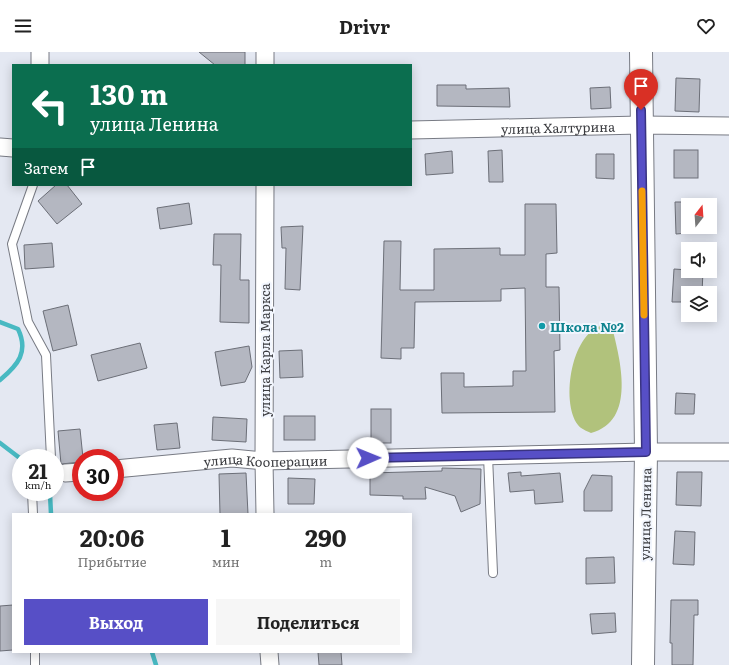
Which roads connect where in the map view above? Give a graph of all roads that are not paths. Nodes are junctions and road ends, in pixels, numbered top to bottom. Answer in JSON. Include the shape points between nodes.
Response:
{"nodes":[{"id":1,"x":40,"y":52,"type":"edge"},
{"id":2,"x":265,"y":52,"type":"edge"},
{"id":3,"x":642,"y":52,"type":"edge"},
{"id":4,"x":40,"y":64,"type":"edge"},
{"id":5,"x":265,"y":64,"type":"edge"},
{"id":6,"x":641,"y":125,"type":"junction"},
{"id":7,"x":729,"y":126,"type":"edge"},
{"id":8,"x":412,"y":130,"type":"edge"},
{"id":9,"x":0,"y":147,"type":"edge"},
{"id":10,"x":12,"y":148,"type":"edge"},
{"id":11,"x":33,"y":186,"type":"edge"},
{"id":12,"x":265,"y":186,"type":"edge"},
{"id":13,"x":51,"y":449,"type":"edge"},
{"id":14,"x":646,"y":452,"type":"junction"},
{"id":15,"x":729,"y":452,"type":"edge"},
{"id":16,"x":488,"y":456,"type":"junction"},
{"id":17,"x":264,"y":461,"type":"junction"},
{"id":18,"x":124,"y":468,"type":"edge"},
{"id":19,"x":32,"y":501,"type":"edge"},
{"id":20,"x":33,"y":513,"type":"edge"},
{"id":21,"x":265,"y":513,"type":"edge"},
{"id":22,"x":493,"y":573,"type":"dead end"},
{"id":23,"x":35,"y":653,"type":"edge"},
{"id":24,"x":269,"y":653,"type":"edge"},
{"id":25,"x":35,"y":665,"type":"edge"},
{"id":26,"x":270,"y":665,"type":"edge"},
{"id":27,"x":643,"y":665,"type":"edge"}],
"edges":[{"from":1,"to":4,"type":"street"},
{"from":2,"to":5,"type":"street"},
{"from":3,"to":6,"type":"street","name":"улица Ленина"},
{"from":6,"to":7,"type":"street","name":"улица Халтурина"},
{"from":6,"to":8,"type":"street","name":"улица Халтурина"},
{"from":6,"to":14,"type":"street","name":"улица Ленина"},
{"from":9,"to":10,"type":"street"},
{"from":11,"to":13,"type":"lane","via":[[12,244],[28,322],[46,355]]},
{"from":12,"to":17,"type":"street","name":"улица Карла Маркса"},
{"from":14,"to":15,"type":"street","name":"улица Кооперации"},
{"from":14,"to":16,"type":"street","name":"улица Кооперации"},
{"from":14,"to":27,"type":"street","name":"улица Ленина"},
{"from":16,"to":17,"type":"street","name":"улица Кооперации"},
{"from":16,"to":22,"type":"lane"},
{"from":17,"to":18,"type":"street","name":"улица Кооперации","via":[[232,458]]},
{"from":17,"to":21,"type":"street","name":"улица Карла Маркса"},
{"from":19,"to":20,"type":"lane"},
{"from":23,"to":25,"type":"lane"},
{"from":24,"to":26,"type":"street"}]}
